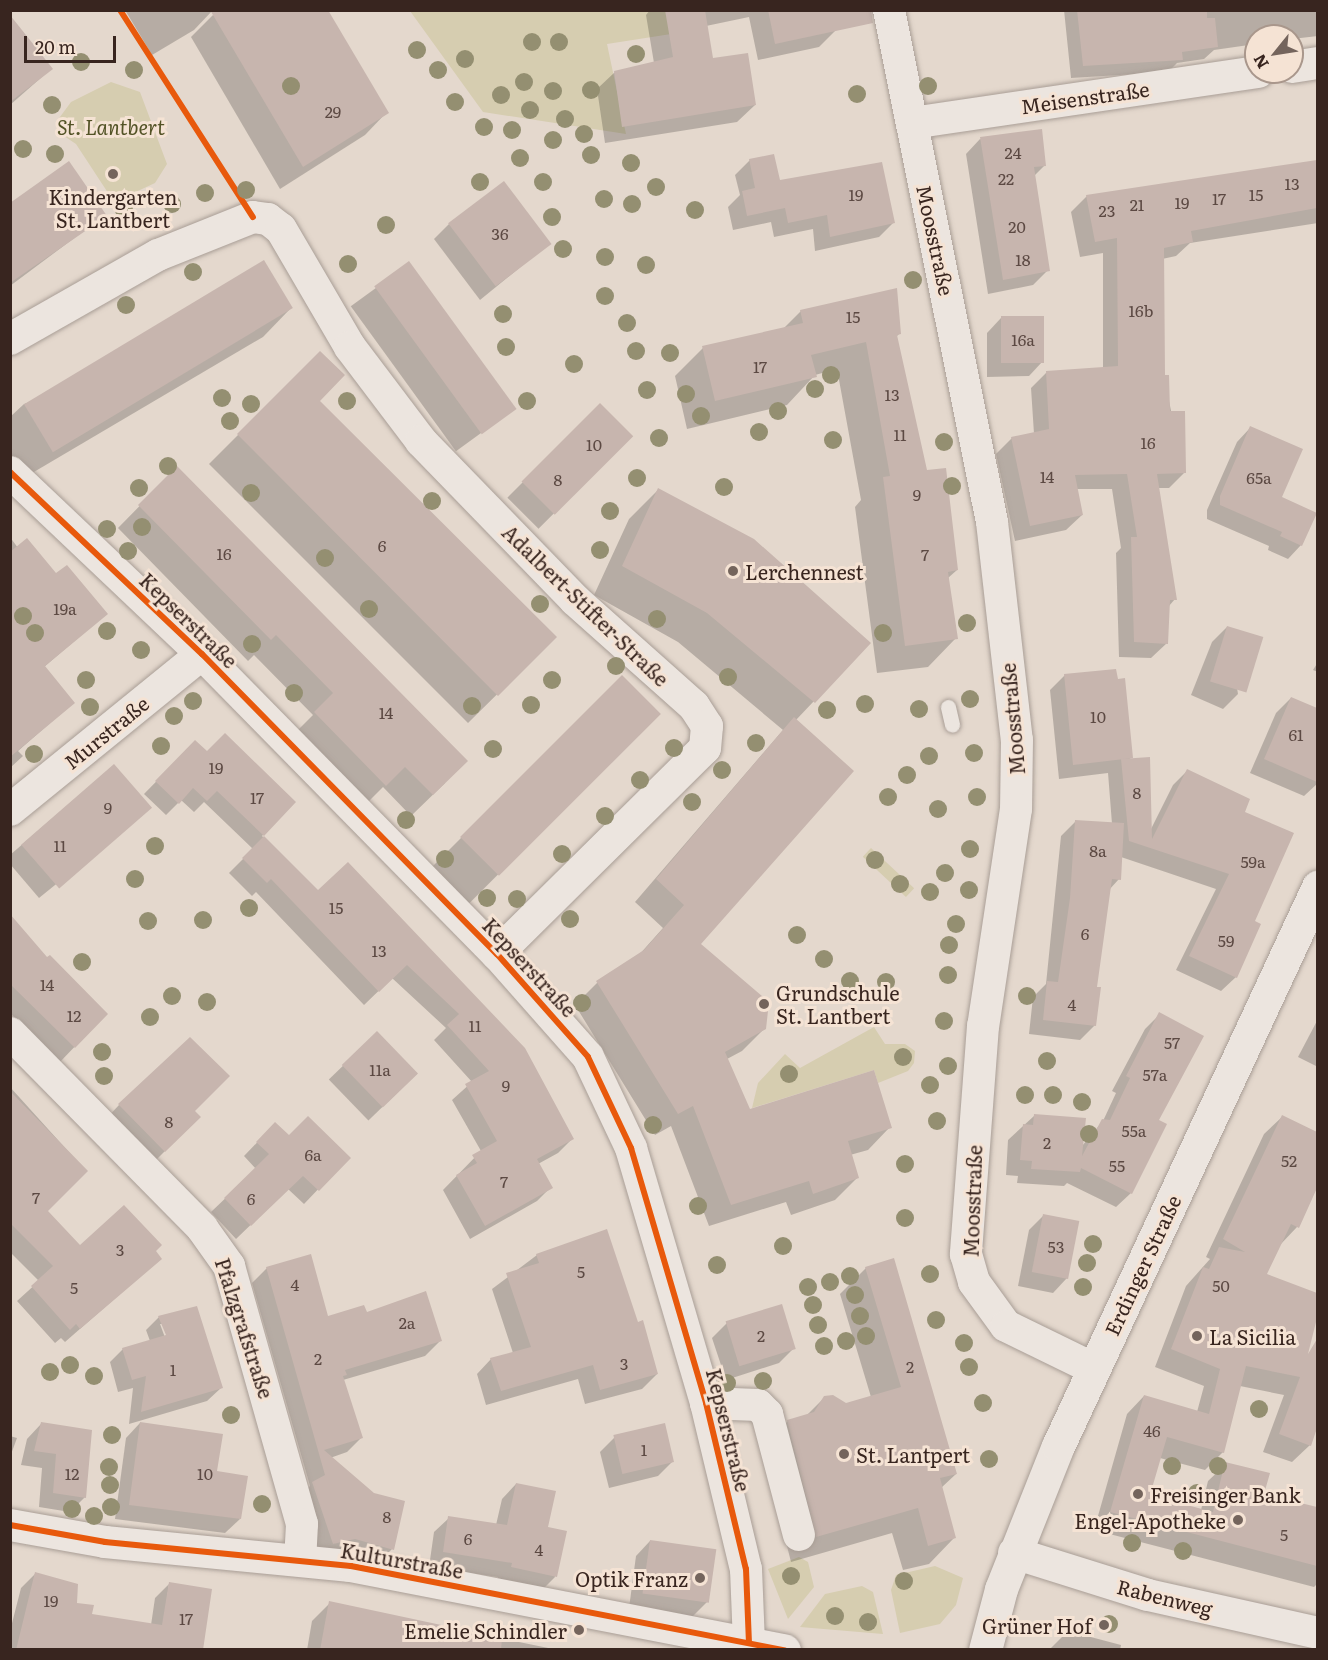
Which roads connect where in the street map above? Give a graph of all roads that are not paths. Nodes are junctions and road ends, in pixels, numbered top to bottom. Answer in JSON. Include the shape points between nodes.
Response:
{"nodes":[{"id":1,"x":889,"y":10,"type":"edge"},
{"id":2,"x":1244,"y":74,"type":"edge"},
{"id":3,"x":912,"y":123,"type":"junction"},
{"id":4,"x":10,"y":339,"type":"edge"},
{"id":5,"x":10,"y":472,"type":"edge"},
{"id":6,"x":202,"y":654,"type":"junction"},
{"id":7,"x":948,"y":707,"type":"dead end"},
{"id":8,"x":952,"y":725,"type":"dead end"},
{"id":9,"x":10,"y":810,"type":"edge"},
{"id":10,"x":1317,"y":887,"type":"edge"},
{"id":11,"x":497,"y":954,"type":"junction"},
{"id":12,"x":10,"y":1033,"type":"edge"},
{"id":13,"x":1094,"y":1369,"type":"junction"},
{"id":14,"x":706,"y":1403,"type":"junction"},
{"id":15,"x":10,"y":1525,"type":"edge"},
{"id":16,"x":799,"y":1535,"type":"dead end"},
{"id":17,"x":1014,"y":1553,"type":"junction"},
{"id":18,"x":300,"y":1559,"type":"junction"},
{"id":19,"x":1317,"y":1633,"type":"edge"},
{"id":20,"x":749,"y":1643,"type":"junction"},
{"id":21,"x":785,"y":1650,"type":"edge"},
{"id":22,"x":986,"y":1650,"type":"edge"}],
"edges":[{"from":1,"to":3,"type":"street","name":"Moosstraße"},
{"from":2,"to":3,"type":"street","name":"Meisenstraße"},
{"from":3,"to":13,"type":"street","name":"Moosstraße","via":[[992,522],[1018,771],[1008,880],[983,1026],[966,1254],[974,1282],[1006,1326]]},
{"from":4,"to":11,"type":"street","name":"Adalbert-Stifter-Straße","via":[[158,255],[253,217],[268,219],[281,229],[350,347],[421,441],[575,600],[694,706],[707,726],[705,748]]},
{"from":5,"to":6,"type":"street","name":"Kepserstraße"},
{"from":6,"to":9,"type":"street","name":"Murstraße"},
{"from":6,"to":11,"type":"street","name":"Kepserstraße"},
{"from":7,"to":8,"type":"lane"},
{"from":10,"to":13,"type":"street","name":"Erdinger Straße"},
{"from":11,"to":14,"type":"street","name":"Kepserstraße","via":[[572,1035],[614,1105],[662,1246]]},
{"from":12,"to":18,"type":"street","name":"Pfalzgrafstraße","via":[[202,1228],[229,1266],[302,1524]]},
{"from":13,"to":17,"type":"street","name":"Erdinger Straße"},
{"from":14,"to":16,"type":"street","via":[[758,1405],[766,1414]]},
{"from":14,"to":20,"type":"street","name":"Kepserstraße","via":[[746,1569]]},
{"from":15,"to":18,"type":"street","name":"Kulturstraße","via":[[105,1542]]},
{"from":17,"to":19,"type":"street","name":"Rabenweg","via":[[1148,1595]]},
{"from":17,"to":22,"type":"street","name":"Erdinger Straße"},
{"from":18,"to":20,"type":"street","name":"Kulturstraße"},
{"from":20,"to":21,"type":"street","name":"Kulturstraße"}]}
